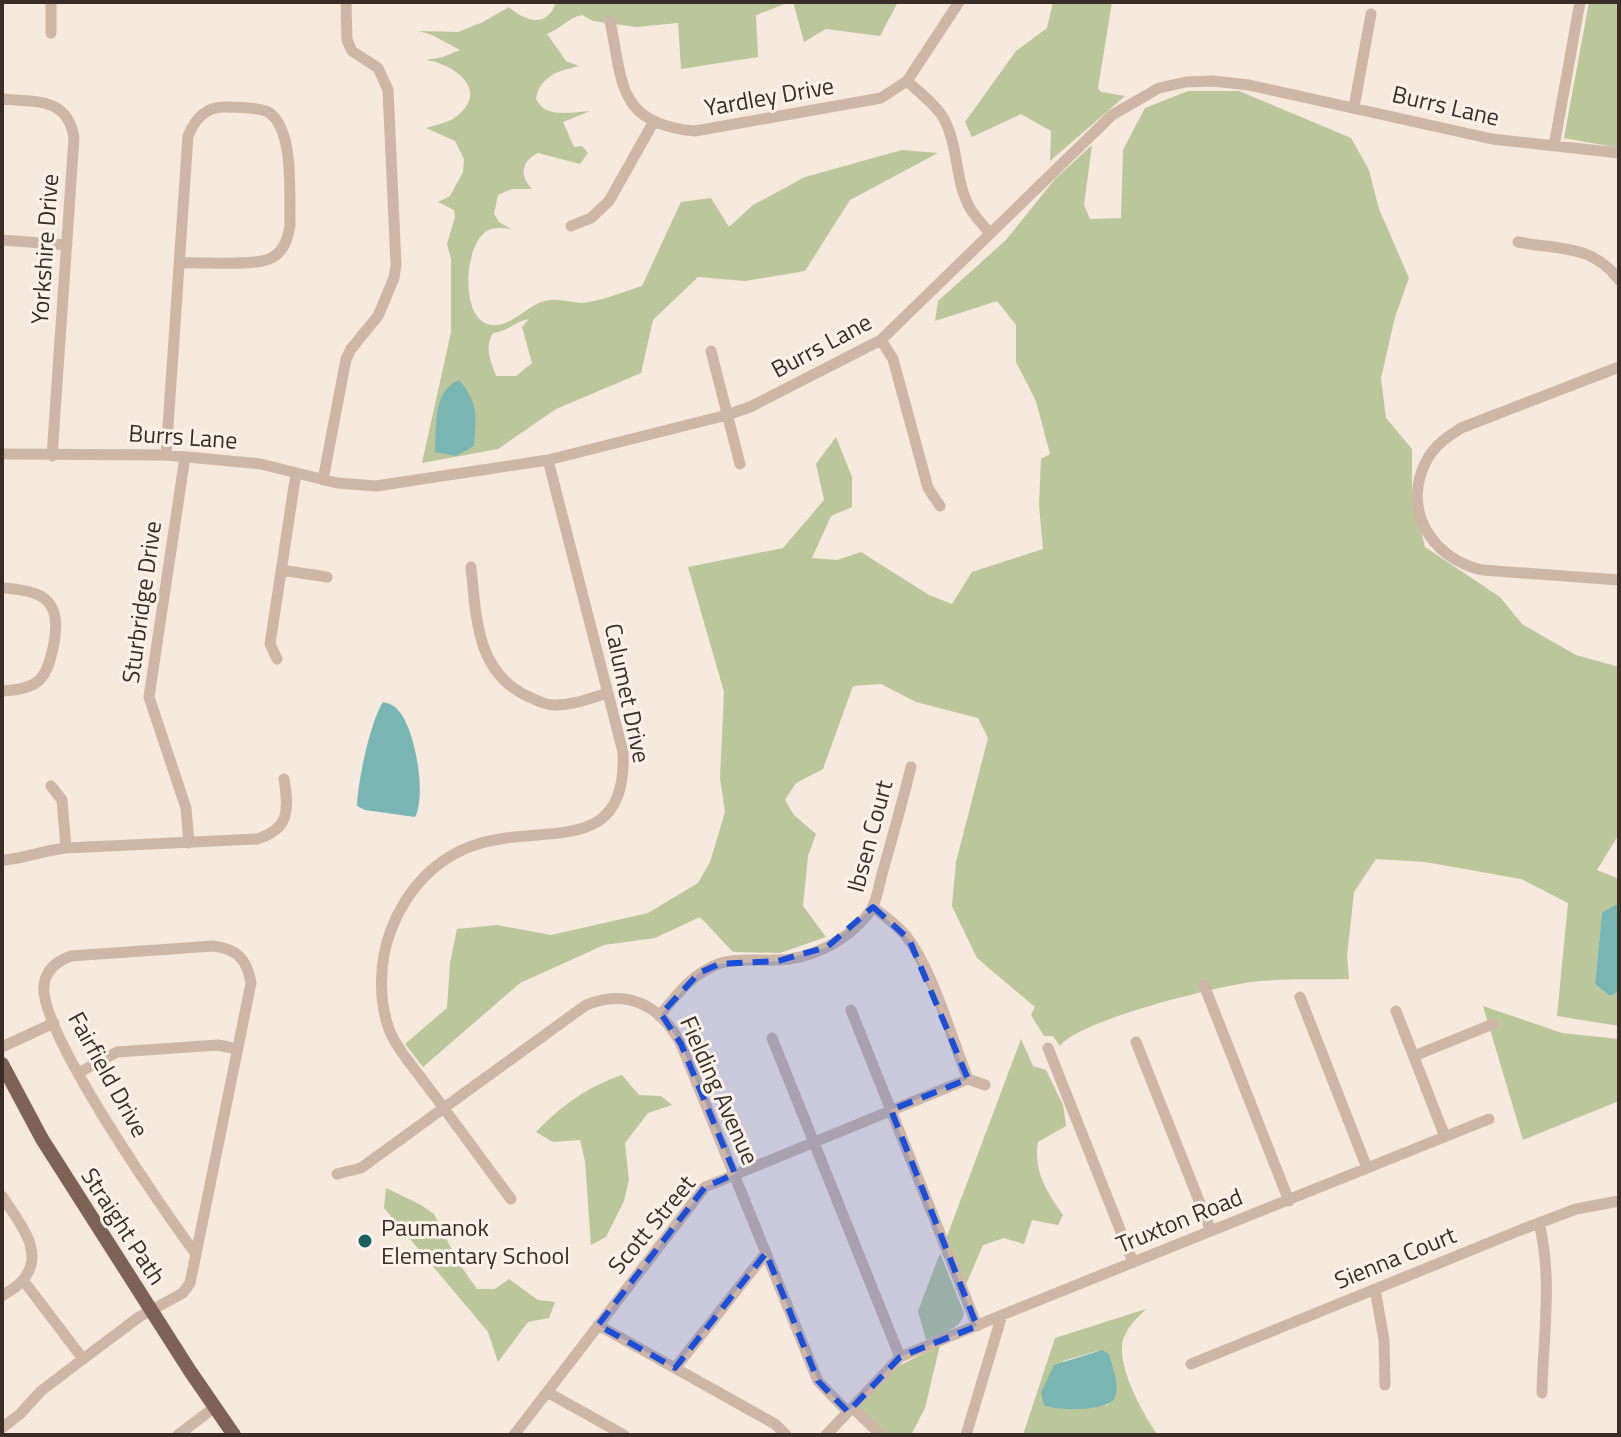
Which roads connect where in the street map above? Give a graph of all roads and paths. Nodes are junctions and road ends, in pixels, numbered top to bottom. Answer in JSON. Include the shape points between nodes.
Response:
{"nodes":[{"id":1,"x":51,"y":2,"type":"edge"},
{"id":2,"x":346,"y":2,"type":"edge"},
{"id":3,"x":959,"y":2,"type":"edge"},
{"id":4,"x":1580,"y":2,"type":"edge"},
{"id":5,"x":1371,"y":14,"type":"dead end"},
{"id":6,"x":610,"y":21,"type":"dead end"},
{"id":7,"x":51,"y":33,"type":"dead end"},
{"id":8,"x":907,"y":81,"type":"junction"},
{"id":9,"x":2,"y":99,"type":"edge"},
{"id":10,"x":1354,"y":107,"type":"junction"},
{"id":11,"x":653,"y":123,"type":"junction"},
{"id":12,"x":1554,"y":146,"type":"junction"},
{"id":13,"x":1619,"y":153,"type":"edge"},
{"id":14,"x":571,"y":226,"type":"dead end"},
{"id":15,"x":990,"y":233,"type":"junction"},
{"id":16,"x":2,"y":240,"type":"edge"},
{"id":17,"x":1518,"y":242,"type":"dead end"},
{"id":18,"x":67,"y":245,"type":"junction"},
{"id":19,"x":180,"y":263,"type":"junction"},
{"id":20,"x":1619,"y":280,"type":"edge"},
{"id":21,"x":881,"y":340,"type":"junction"},
{"id":22,"x":711,"y":351,"type":"dead end"},
{"id":23,"x":1619,"y":367,"type":"edge"},
{"id":24,"x":727,"y":415,"type":"junction"},
{"id":25,"x":2,"y":454,"type":"edge"},
{"id":26,"x":166,"y":455,"type":"junction"},
{"id":27,"x":52,"y":456,"type":"junction"},
{"id":28,"x":185,"y":457,"type":"junction"},
{"id":29,"x":548,"y":460,"type":"junction"},
{"id":30,"x":740,"y":464,"type":"dead end"},
{"id":31,"x":296,"y":473,"type":"junction"},
{"id":32,"x":323,"y":480,"type":"junction"},
{"id":33,"x":940,"y":506,"type":"dead end"},
{"id":34,"x":471,"y":567,"type":"dead end"},
{"id":35,"x":281,"y":570,"type":"junction"},
{"id":36,"x":327,"y":577,"type":"dead end"},
{"id":37,"x":1619,"y":580,"type":"edge"},
{"id":38,"x":2,"y":588,"type":"edge"},
{"id":39,"x":277,"y":659,"type":"dead end"},
{"id":40,"x":2,"y":691,"type":"edge"},
{"id":41,"x":608,"y":693,"type":"junction"},
{"id":42,"x":911,"y":767,"type":"dead end"},
{"id":43,"x":284,"y":779,"type":"dead end"},
{"id":44,"x":51,"y":786,"type":"dead end"},
{"id":45,"x":189,"y":843,"type":"junction"},
{"id":46,"x":66,"y":848,"type":"junction"},
{"id":47,"x":2,"y":860,"type":"edge"},
{"id":48,"x":873,"y":907,"type":"junction"},
{"id":49,"x":1204,"y":985,"type":"dead end"},
{"id":50,"x":1300,"y":997,"type":"dead end"},
{"id":51,"x":851,"y":1010,"type":"dead end"},
{"id":52,"x":1396,"y":1011,"type":"dead end"},
{"id":53,"x":661,"y":1014,"type":"junction"},
{"id":54,"x":54,"y":1023,"type":"junction"},
{"id":55,"x":1493,"y":1024,"type":"dead end"},
{"id":56,"x":772,"y":1038,"type":"dead end"},
{"id":57,"x":1136,"y":1042,"type":"dead end"},
{"id":58,"x":2,"y":1047,"type":"edge"},
{"id":59,"x":1048,"y":1048,"type":"dead end"},
{"id":60,"x":237,"y":1049,"type":"junction"},
{"id":61,"x":1414,"y":1056,"type":"junction"},
{"id":62,"x":3,"y":1069,"type":"edge"},
{"id":63,"x":78,"y":1073,"type":"junction"},
{"id":64,"x":968,"y":1079,"type":"junction"},
{"id":65,"x":985,"y":1085,"type":"dead end"},
{"id":66,"x":444,"y":1109,"type":"junction"},
{"id":67,"x":891,"y":1110,"type":"junction"},
{"id":68,"x":1489,"y":1119,"type":"dead end"},
{"id":69,"x":1445,"y":1137,"type":"junction"},
{"id":70,"x":813,"y":1143,"type":"junction"},
{"id":71,"x":1367,"y":1168,"type":"junction"},
{"id":72,"x":337,"y":1174,"type":"dead end"},
{"id":73,"x":735,"y":1174,"type":"junction"},
{"id":74,"x":2,"y":1196,"type":"edge"},
{"id":75,"x":511,"y":1199,"type":"dead end"},
{"id":76,"x":1289,"y":1201,"type":"junction"},
{"id":77,"x":1619,"y":1201,"type":"edge"},
{"id":78,"x":1539,"y":1223,"type":"junction"},
{"id":79,"x":1211,"y":1231,"type":"junction"},
{"id":80,"x":766,"y":1253,"type":"junction"},
{"id":81,"x":196,"y":1254,"type":"junction"},
{"id":82,"x":1133,"y":1262,"type":"junction"},
{"id":83,"x":23,"y":1280,"type":"junction"},
{"id":84,"x":1375,"y":1289,"type":"junction"},
{"id":85,"x":2,"y":1296,"type":"edge"},
{"id":86,"x":152,"y":1311,"type":"junction"},
{"id":87,"x":1002,"y":1315,"type":"junction"},
{"id":88,"x":598,"y":1325,"type":"junction"},
{"id":89,"x":977,"y":1326,"type":"junction"},
{"id":90,"x":900,"y":1357,"type":"junction"},
{"id":91,"x":83,"y":1359,"type":"junction"},
{"id":92,"x":1191,"y":1364,"type":"dead end"},
{"id":93,"x":675,"y":1368,"type":"junction"},
{"id":94,"x":1385,"y":1385,"type":"dead end"},
{"id":95,"x":547,"y":1392,"type":"junction"},
{"id":96,"x":1542,"y":1393,"type":"dead end"},
{"id":97,"x":215,"y":1407,"type":"junction"},
{"id":98,"x":850,"y":1410,"type":"junction"},
{"id":99,"x":2,"y":1428,"type":"edge"},
{"id":100,"x":178,"y":1435,"type":"edge"},
{"id":101,"x":234,"y":1435,"type":"edge"},
{"id":102,"x":514,"y":1435,"type":"edge"},
{"id":103,"x":624,"y":1435,"type":"edge"},
{"id":104,"x":786,"y":1435,"type":"edge"},
{"id":105,"x":826,"y":1435,"type":"edge"},
{"id":106,"x":881,"y":1435,"type":"edge"},
{"id":107,"x":966,"y":1435,"type":"edge"}],
"edges":[{"from":1,"to":7,"type":"street"},
{"from":2,"to":32,"type":"street","via":[[352,51],[378,68],[388,90],[396,265],[384,304],[346,359]]},
{"from":3,"to":8,"type":"street","name":"Yardley Drive"},
{"from":4,"to":12,"type":"street"},
{"from":5,"to":10,"type":"street"},
{"from":6,"to":11,"type":"street","via":[[625,90]]},
{"from":8,"to":11,"type":"street","name":"Yardley Drive","via":[[881,98],[719,128],[695,131]]},
{"from":8,"to":15,"type":"street","via":[[945,120],[963,193]]},
{"from":9,"to":18,"type":"street","name":"Yorkshire Drive","via":[[57,107],[72,126]]},
{"from":10,"to":12,"type":"street","name":"Burrs Lane","via":[[1492,139]]},
{"from":10,"to":15,"type":"street","name":"Burrs Lane","via":[[1239,84],[1186,82],[1159,88],[1112,115]]},
{"from":11,"to":14,"type":"street","via":[[609,201],[591,218]]},
{"from":12,"to":13,"type":"street","name":"Burrs Lane"},
{"from":15,"to":21,"type":"street","name":"Burrs Lane"},
{"from":16,"to":18,"type":"street"},
{"from":17,"to":20,"type":"street","via":[[1582,251],[1600,260]]},
{"from":18,"to":27,"type":"street","name":"Yorkshire Drive"},
{"from":19,"to":19,"type":"street","via":[[265,261],[283,248],[290,225],[286,136],[267,112],[222,107],[201,114],[193,123]]},
{"from":19,"to":26,"type":"street"},
{"from":21,"to":24,"type":"street","name":"Burrs Lane"},
{"from":21,"to":33,"type":"street","via":[[893,359],[928,488]]},
{"from":22,"to":24,"type":"street"},
{"from":23,"to":37,"type":"street","via":[[1461,428],[1443,440],[1428,458],[1418,503],[1432,542],[1464,566]]},
{"from":24,"to":29,"type":"street","name":"Burrs Lane"},
{"from":24,"to":30,"type":"street"},
{"from":25,"to":27,"type":"street","name":"Burrs Lane"},
{"from":26,"to":27,"type":"street","name":"Burrs Lane"},
{"from":26,"to":28,"type":"street","name":"Burrs Lane"},
{"from":28,"to":31,"type":"street","name":"Burrs Lane"},
{"from":28,"to":45,"type":"street","name":"Sturbridge Drive","via":[[149,697],[186,808]]},
{"from":29,"to":32,"type":"street","name":"Burrs Lane","via":[[376,486]]},
{"from":29,"to":41,"type":"street","name":"Calumet Drive"},
{"from":31,"to":32,"type":"street","name":"Burrs Lane"},
{"from":31,"to":35,"type":"street"},
{"from":34,"to":41,"type":"street","via":[[477,629],[490,664],[509,686],[550,705]]},
{"from":35,"to":36,"type":"street"},
{"from":35,"to":39,"type":"street","via":[[270,644]]},
{"from":38,"to":40,"type":"street","via":[[25,589],[50,602],[57,625],[49,669],[41,680],[30,688]]},
{"from":41,"to":66,"type":"street","name":"Calumet Drive","via":[[624,775],[614,804],[600,819],[581,831],[500,839],[462,850],[436,865],[398,912],[382,970],[390,1031]]},
{"from":42,"to":48,"type":"street","name":"Ibsen Court"},
{"from":43,"to":45,"type":"street","via":[[286,815],[280,828],[257,839]]},
{"from":44,"to":46,"type":"street","via":[[62,800]]},
{"from":45,"to":46,"type":"street"},
{"from":46,"to":47,"type":"street"},
{"from":48,"to":53,"type":"street","name":"Ibsen Court","via":[[827,947],[778,961],[741,959],[699,973]]},
{"from":48,"to":64,"type":"street","via":[[909,939]]},
{"from":49,"to":76,"type":"street"},
{"from":50,"to":71,"type":"street"},
{"from":51,"to":67,"type":"street"},
{"from":52,"to":61,"type":"street"},
{"from":53,"to":66,"type":"street","name":"Fielding Avenue","via":[[629,1000],[586,1005]]},
{"from":53,"to":73,"type":"street","name":"Fielding Avenue","via":[[681,1044]]},
{"from":54,"to":58,"type":"street"},
{"from":54,"to":60,"type":"street","name":"Fairfield Drive","via":[[44,984],[58,961],[228,948],[249,970],[251,983]]},
{"from":54,"to":63,"type":"street","name":"Fairfield Drive"},
{"from":55,"to":61,"type":"street"},
{"from":56,"to":70,"type":"street"},
{"from":57,"to":79,"type":"street"},
{"from":59,"to":82,"type":"street"},
{"from":60,"to":63,"type":"street","via":[[218,1045],[117,1052]]},
{"from":60,"to":81,"type":"street","name":"Fairfield Drive"},
{"from":61,"to":69,"type":"street"},
{"from":62,"to":86,"type":"main road","name":"Straight Path"},
{"from":63,"to":81,"type":"street","name":"Fairfield Drive"},
{"from":64,"to":65,"type":"street"},
{"from":64,"to":67,"type":"street","name":"Scott Street"},
{"from":66,"to":72,"type":"street","name":"Fielding Avenue","via":[[361,1168]]},
{"from":66,"to":75,"type":"street","name":"Calumet Drive"},
{"from":67,"to":70,"type":"street","name":"Scott Street"},
{"from":67,"to":89,"type":"street"},
{"from":68,"to":69,"type":"street","name":"Truxton Road"},
{"from":69,"to":71,"type":"street","name":"Truxton Road"},
{"from":70,"to":73,"type":"street","name":"Scott Street"},
{"from":70,"to":90,"type":"street"},
{"from":71,"to":76,"type":"street","name":"Truxton Road"},
{"from":73,"to":80,"type":"street","name":"Fielding Avenue"},
{"from":73,"to":88,"type":"street","name":"Scott Street","via":[[705,1187]]},
{"from":74,"to":83,"type":"street","via":[[33,1250]]},
{"from":76,"to":79,"type":"street","name":"Truxton Road"},
{"from":77,"to":78,"type":"street","name":"Sienna Court"},
{"from":78,"to":84,"type":"street","name":"Sienna Court"},
{"from":78,"to":96,"type":"street","via":[[1548,1288]]},
{"from":79,"to":82,"type":"street","name":"Truxton Road"},
{"from":80,"to":93,"type":"street"},
{"from":80,"to":98,"type":"street","name":"Fielding Avenue","via":[[818,1381]]},
{"from":81,"to":86,"type":"street","name":"Fairfield Drive","via":[[183,1293]]},
{"from":82,"to":87,"type":"street","name":"Truxton Road"},
{"from":83,"to":85,"type":"street"},
{"from":83,"to":91,"type":"street"},
{"from":84,"to":92,"type":"street","name":"Sienna Court"},
{"from":84,"to":94,"type":"street"},
{"from":86,"to":91,"type":"street","name":"Fairfield Drive"},
{"from":86,"to":97,"type":"main road","name":"Straight Path"},
{"from":87,"to":89,"type":"street","name":"Truxton Road"},
{"from":87,"to":107,"type":"street"},
{"from":88,"to":93,"type":"street"},
{"from":88,"to":95,"type":"street","name":"Scott Street"},
{"from":89,"to":90,"type":"street","name":"Truxton Road"},
{"from":90,"to":98,"type":"street"},
{"from":91,"to":99,"type":"street","name":"Fairfield Drive"},
{"from":93,"to":104,"type":"street"},
{"from":95,"to":102,"type":"street","name":"Scott Street"},
{"from":95,"to":103,"type":"street"},
{"from":97,"to":100,"type":"street"},
{"from":97,"to":101,"type":"main road","name":"Straight Path"},
{"from":98,"to":105,"type":"street"},
{"from":98,"to":106,"type":"street","name":"Fielding Avenue"}]}
